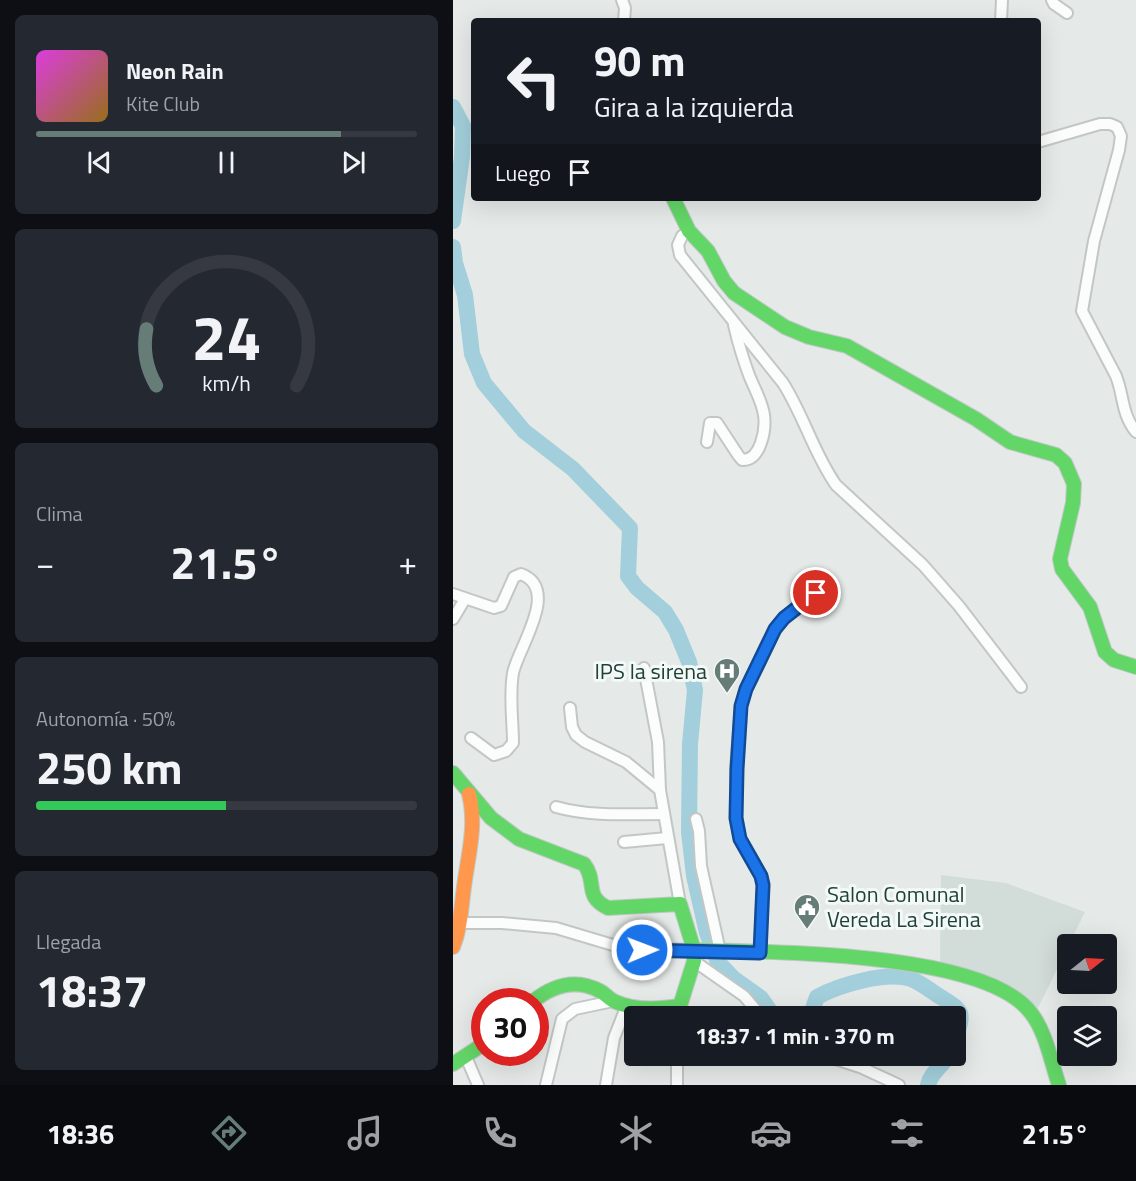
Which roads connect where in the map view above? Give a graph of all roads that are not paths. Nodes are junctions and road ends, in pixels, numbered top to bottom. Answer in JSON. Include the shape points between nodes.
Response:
{"nodes":[{"id":1,"x":622,"y":0,"type":"edge"},
{"id":2,"x":1002,"y":0,"type":"edge"},
{"id":3,"x":1052,"y":0,"type":"edge"},
{"id":4,"x":1067,"y":13,"type":"dead end"},
{"id":5,"x":624,"y":18,"type":"edge"},
{"id":6,"x":1001,"y":18,"type":"edge"},
{"id":7,"x":1041,"y":141,"type":"edge"},
{"id":8,"x":674,"y":201,"type":"edge"},
{"id":9,"x":689,"y":231,"type":"junction"},
{"id":10,"x":734,"y":322,"type":"junction"},
{"id":11,"x":1136,"y":432,"type":"edge"},
{"id":12,"x":707,"y":442,"type":"dead end"},
{"id":13,"x":816,"y":593,"type":"dead end"},
{"id":14,"x":453,"y":594,"type":"edge"},
{"id":15,"x":465,"y":599,"type":"junction"},
{"id":16,"x":453,"y":619,"type":"edge"},
{"id":17,"x":1136,"y":667,"type":"edge"},
{"id":18,"x":644,"y":668,"type":"dead end"},
{"id":19,"x":1021,"y":687,"type":"dead end"},
{"id":20,"x":570,"y":708,"type":"dead end"},
{"id":21,"x":471,"y":738,"type":"dead end"},
{"id":22,"x":453,"y":773,"type":"edge"},
{"id":23,"x":660,"y":790,"type":"junction"},
{"id":24,"x":469,"y":793,"type":"junction"},
{"id":25,"x":556,"y":807,"type":"dead end"},
{"id":26,"x":664,"y":814,"type":"junction"},
{"id":27,"x":696,"y":819,"type":"dead end"},
{"id":28,"x":667,"y":838,"type":"junction"},
{"id":29,"x":624,"y":842,"type":"dead end"},
{"id":30,"x":459,"y":885,"type":"edge"},
{"id":31,"x":680,"y":904,"type":"junction"},
{"id":32,"x":456,"y":935,"type":"edge"},
{"id":33,"x":723,"y":951,"type":"junction"},
{"id":34,"x":760,"y":953,"type":"junction"},
{"id":35,"x":697,"y":954,"type":"junction"},
{"id":36,"x":549,"y":989,"type":"edge"},
{"id":37,"x":620,"y":1003,"type":"junction"},
{"id":38,"x":634,"y":1006,"type":"edge"},
{"id":39,"x":682,"y":1006,"type":"edge"},
{"id":40,"x":753,"y":1006,"type":"edge"},
{"id":41,"x":471,"y":1053,"type":"edge"},
{"id":42,"x":466,"y":1057,"type":"junction"},
{"id":43,"x":453,"y":1064,"type":"edge"},
{"id":44,"x":677,"y":1066,"type":"edge"},
{"id":45,"x":857,"y":1066,"type":"edge"},
{"id":46,"x":478,"y":1085,"type":"edge"},
{"id":47,"x":546,"y":1085,"type":"edge"},
{"id":48,"x":606,"y":1085,"type":"edge"},
{"id":49,"x":677,"y":1085,"type":"edge"},
{"id":50,"x":899,"y":1085,"type":"edge"},
{"id":51,"x":1059,"y":1085,"type":"edge"}],
"edges":[{"from":1,"to":5,"type":"street"},
{"from":2,"to":6,"type":"street"},
{"from":3,"to":4,"type":"street"},
{"from":7,"to":11,"type":"street","via":[[1100,124],[1117,127],[1121,136],[1093,241],[1082,311],[1116,376],[1124,413]]},
{"from":8,"to":9,"type":"street"},
{"from":9,"to":10,"type":"street","via":[[678,245],[680,255]]},
{"from":9,"to":17,"type":"street","via":[[708,251],[734,293],[785,327],[809,338],[847,346],[1010,442],[1056,455],[1065,463],[1074,484],[1060,559],[1062,569],[1090,607],[1105,652],[1114,660]]},
{"from":10,"to":12,"type":"street","via":[[764,414],[762,439],[753,457],[747,460],[742,460],[717,423],[710,423]]},
{"from":10,"to":19,"type":"street","via":[[783,383],[836,485],[923,565]]},
{"from":13,"to":34,"type":"street","via":[[775,629],[741,706],[736,818],[740,839],[763,885]]},
{"from":14,"to":15,"type":"street"},
{"from":15,"to":16,"type":"street"},
{"from":15,"to":21,"type":"street","via":[[494,608],[501,606],[514,577],[521,574],[533,583],[537,603],[536,617],[513,673],[513,743],[506,752],[494,755]]},
{"from":18,"to":23,"type":"street","via":[[658,742]]},
{"from":20,"to":23,"type":"street","via":[[571,727],[576,735],[640,771]]},
{"from":22,"to":24,"type":"street"},
{"from":23,"to":26,"type":"street"},
{"from":24,"to":30,"type":"street","via":[[474,825]]},
{"from":24,"to":31,"type":"street","via":[[519,839],[588,868],[592,897],[597,904],[608,908]]},
{"from":25,"to":26,"type":"street","via":[[596,815]]},
{"from":26,"to":28,"type":"street"},
{"from":27,"to":33,"type":"street","via":[[701,866]]},
{"from":28,"to":29,"type":"street"},
{"from":28,"to":31,"type":"street"},
{"from":30,"to":32,"type":"street"},
{"from":31,"to":35,"type":"street"},
{"from":32,"to":35,"type":"street","via":[[502,923],[556,928],[623,948]]},
{"from":33,"to":34,"type":"street"},
{"from":33,"to":35,"type":"street"},
{"from":34,"to":51,"type":"street","via":[[914,964],[947,970],[1003,989],[1031,1012]]},
{"from":35,"to":39,"type":"street"},
{"from":35,"to":40,"type":"street"},
{"from":36,"to":37,"type":"street","via":[[568,982],[585,984]]},
{"from":37,"to":38,"type":"street"},
{"from":37,"to":47,"type":"street","via":[[575,1009],[562,1019]]},
{"from":37,"to":48,"type":"street"},
{"from":41,"to":42,"type":"street"},
{"from":42,"to":43,"type":"street"},
{"from":42,"to":46,"type":"street"},
{"from":44,"to":49,"type":"street"},
{"from":45,"to":50,"type":"street"}]}
